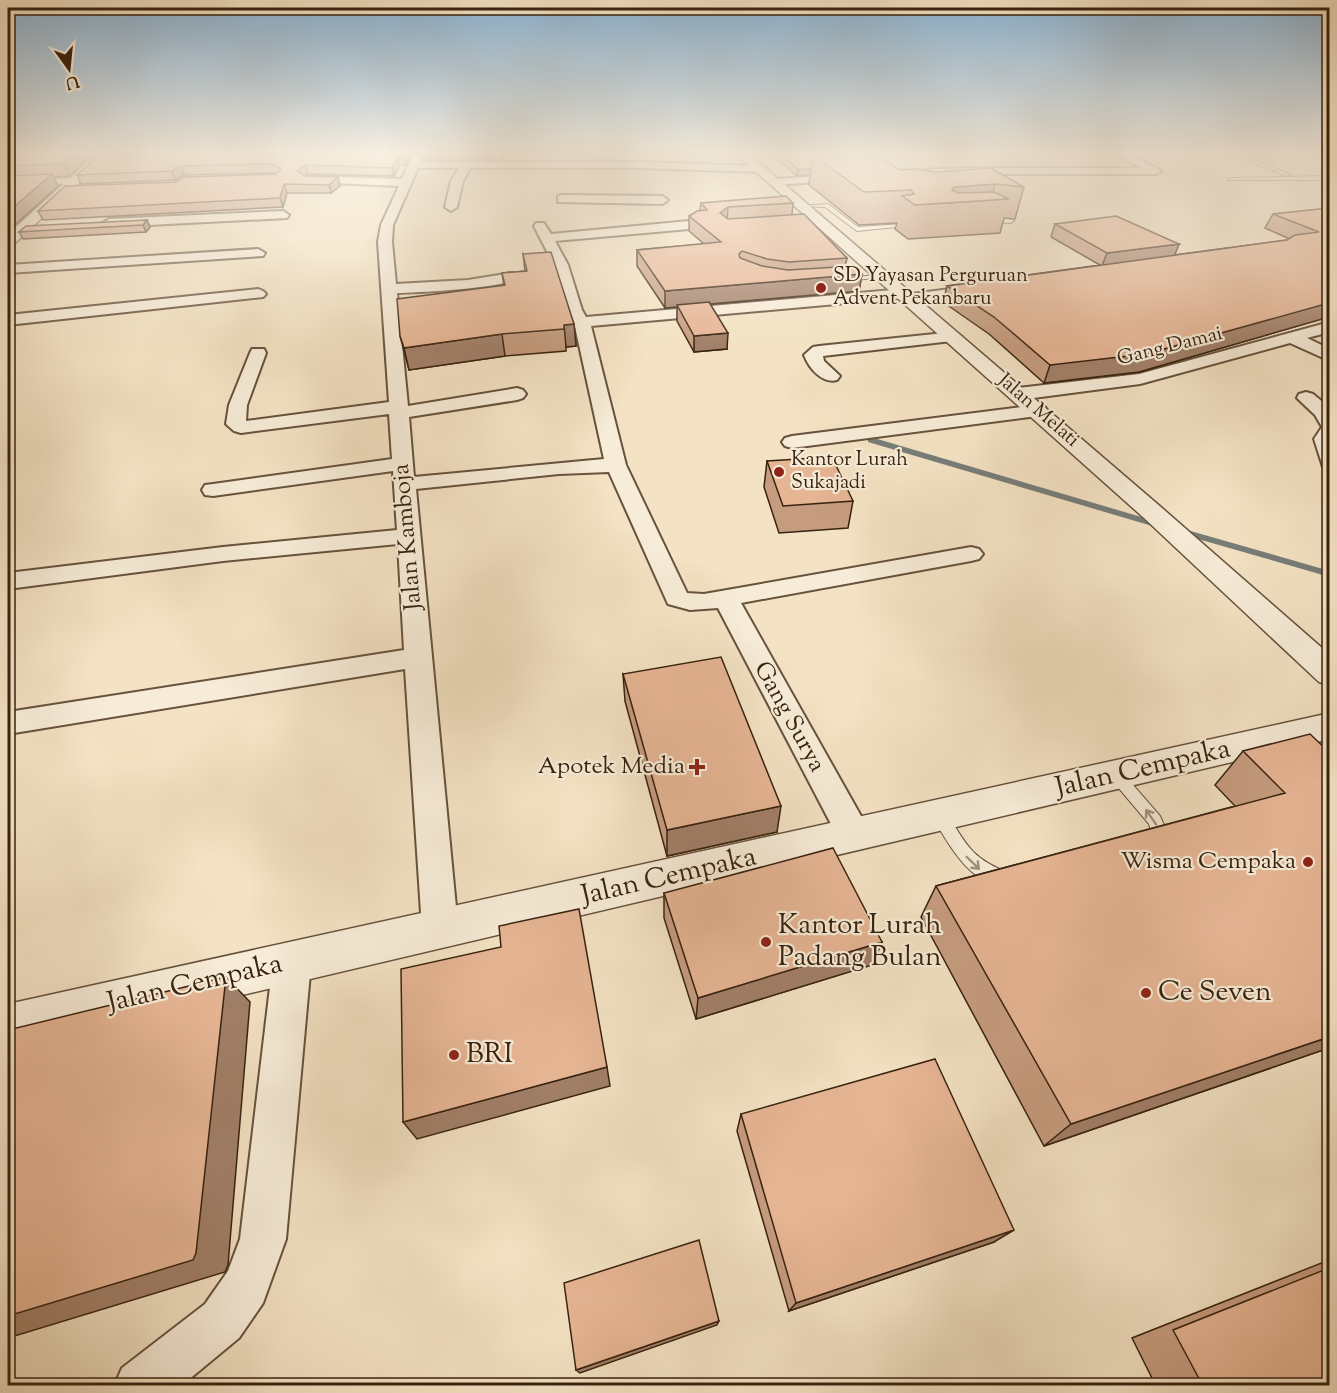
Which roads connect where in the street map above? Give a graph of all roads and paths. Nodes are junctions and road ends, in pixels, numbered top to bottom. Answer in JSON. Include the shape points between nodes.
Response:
{"nodes":[{"id":1,"x":35,"y":218,"type":"edge"},
{"id":2,"x":213,"y":218,"type":"edge"},
{"id":3,"x":391,"y":218,"type":"edge"},
{"id":4,"x":811,"y":218,"type":"edge"},
{"id":5,"x":842,"y":218,"type":"edge"},
{"id":6,"x":1011,"y":221,"type":"edge"},
{"id":7,"x":96,"y":223,"type":"edge"},
{"id":8,"x":8,"y":225,"type":"edge"},
{"id":9,"x":689,"y":225,"type":"edge"},
{"id":10,"x":26,"y":226,"type":"junction"},
{"id":11,"x":44,"y":226,"type":"edge"},
{"id":12,"x":903,"y":226,"type":"edge"},
{"id":13,"x":1004,"y":230,"type":"dead end"},
{"id":14,"x":8,"y":242,"type":"edge"},
{"id":15,"x":258,"y":253,"type":"dead end"},
{"id":16,"x":8,"y":269,"type":"edge"},
{"id":17,"x":884,"y":276,"type":"junction"},
{"id":18,"x":511,"y":277,"type":"edge"},
{"id":19,"x":832,"y":280,"type":"edge"},
{"id":20,"x":1001,"y":287,"type":"edge"},
{"id":21,"x":388,"y":289,"type":"junction"},
{"id":22,"x":258,"y":294,"type":"dead end"},
{"id":23,"x":907,"y":296,"type":"junction"},
{"id":24,"x":8,"y":320,"type":"edge"},
{"id":25,"x":582,"y":322,"type":"junction"},
{"id":26,"x":1329,"y":327,"type":"edge"},
{"id":27,"x":954,"y":337,"type":"junction"},
{"id":28,"x":1291,"y":337,"type":"junction"},
{"id":29,"x":258,"y":353,"type":"dead end"},
{"id":30,"x":1329,"y":356,"type":"edge"},
{"id":31,"x":831,"y":376,"type":"dead end"},
{"id":32,"x":517,"y":394,"type":"dead end"},
{"id":33,"x":1018,"y":394,"type":"junction"},
{"id":34,"x":1306,"y":399,"type":"dead end"},
{"id":35,"x":397,"y":410,"type":"junction"},
{"id":36,"x":1038,"y":411,"type":"junction"},
{"id":37,"x":1329,"y":424,"type":"edge"},
{"id":38,"x":1329,"y":430,"type":"edge"},
{"id":39,"x":792,"y":442,"type":"dead end"},
{"id":40,"x":1329,"y":463,"type":"edge"},
{"id":41,"x":616,"y":465,"type":"junction"},
{"id":42,"x":403,"y":474,"type":"junction"},
{"id":43,"x":213,"y":490,"type":"dead end"},
{"id":44,"x":409,"y":536,"type":"junction"},
{"id":45,"x":970,"y":554,"type":"dead end"},
{"id":46,"x":8,"y":581,"type":"edge"},
{"id":47,"x":725,"y":598,"type":"junction"},
{"id":48,"x":418,"y":657,"type":"junction"},
{"id":49,"x":1329,"y":674,"type":"edge"},
{"id":50,"x":8,"y":723,"type":"edge"},
{"id":51,"x":1329,"y":726,"type":"edge"},
{"id":52,"x":1116,"y":775,"type":"junction"},
{"id":53,"x":940,"y":815,"type":"junction"},
{"id":54,"x":854,"y":835,"type":"junction"},
{"id":55,"x":1137,"y":842,"type":"edge"},
{"id":56,"x":1012,"y":874,"type":"edge"},
{"id":57,"x":440,"y":928,"type":"junction"},
{"id":58,"x":292,"y":962,"type":"junction"},
{"id":59,"x":8,"y":1027,"type":"edge"},
{"id":60,"x":140,"y":1386,"type":"edge"}],
"edges":[{"from":1,"to":10,"type":"street"},
{"from":2,"to":7,"type":"street"},
{"from":3,"to":21,"type":"street","name":"Jalan Kamboja","via":[[385,232]]},
{"from":4,"to":17,"type":"street","name":"Jalan Melati","via":[[823,222]]},
{"from":5,"to":12,"type":"lane","via":[[857,229]]},
{"from":6,"to":13,"type":"lane","via":[[984,220]]},
{"from":8,"to":10,"type":"street"},
{"from":9,"to":25,"type":"street","via":[[543,232],[561,265],[574,310]]},
{"from":10,"to":11,"type":"street"},
{"from":10,"to":14,"type":"street"},
{"from":15,"to":16,"type":"street"},
{"from":17,"to":19,"type":"lane"},
{"from":17,"to":23,"type":"street","name":"Jalan Melati"},
{"from":18,"to":21,"type":"street"},
{"from":20,"to":23,"type":"street"},
{"from":21,"to":35,"type":"street","name":"Jalan Kamboja"},
{"from":22,"to":24,"type":"street"},
{"from":23,"to":25,"type":"street"},
{"from":23,"to":27,"type":"street","name":"Jalan Melati"},
{"from":25,"to":41,"type":"street"},
{"from":26,"to":28,"type":"street","name":"Gang Damai"},
{"from":27,"to":31,"type":"street","via":[[819,351],[813,355],[816,363]]},
{"from":27,"to":33,"type":"street","name":"Jalan Melati"},
{"from":28,"to":30,"type":"street"},
{"from":28,"to":33,"type":"street","name":"Gang Damai","via":[[1140,379]]},
{"from":29,"to":35,"type":"street","via":[[238,405],[236,424],[241,428]]},
{"from":32,"to":35,"type":"street"},
{"from":33,"to":36,"type":"street","name":"Jalan Melati"},
{"from":34,"to":37,"type":"street","via":[[1323,412]]},
{"from":35,"to":42,"type":"street","name":"Jalan Kamboja"},
{"from":36,"to":39,"type":"street"},
{"from":36,"to":49,"type":"street","name":"Jalan Melati"},
{"from":38,"to":40,"type":"street","via":[[1324,438]]},
{"from":41,"to":42,"type":"street"},
{"from":41,"to":47,"type":"street","via":[[677,598],[697,602]]},
{"from":42,"to":43,"type":"street"},
{"from":42,"to":44,"type":"street","name":"Jalan Kamboja"},
{"from":44,"to":46,"type":"street"},
{"from":44,"to":48,"type":"street","name":"Jalan Kamboja"},
{"from":45,"to":47,"type":"street"},
{"from":47,"to":54,"type":"street","name":"Gang Surya"},
{"from":48,"to":50,"type":"street"},
{"from":48,"to":57,"type":"street","name":"Jalan Kamboja"},
{"from":51,"to":52,"type":"street","name":"Jalan Cempaka"},
{"from":52,"to":53,"type":"street","name":"Jalan Cempaka"},
{"from":55,"to":52,"type":"lane","one_way":true,"via":[[1160,834],[1155,821]]},
{"from":53,"to":54,"type":"street","name":"Jalan Cempaka"},
{"from":53,"to":56,"type":"lane","one_way":true,"via":[[971,864],[1001,877]]},
{"from":54,"to":57,"type":"street","name":"Jalan Cempaka"},
{"from":57,"to":58,"type":"street","name":"Jalan Cempaka"},
{"from":58,"to":59,"type":"street","name":"Jalan Cempaka"},
{"from":58,"to":60,"type":"street","via":[[263,1239],[246,1286],[222,1321]]}]}
